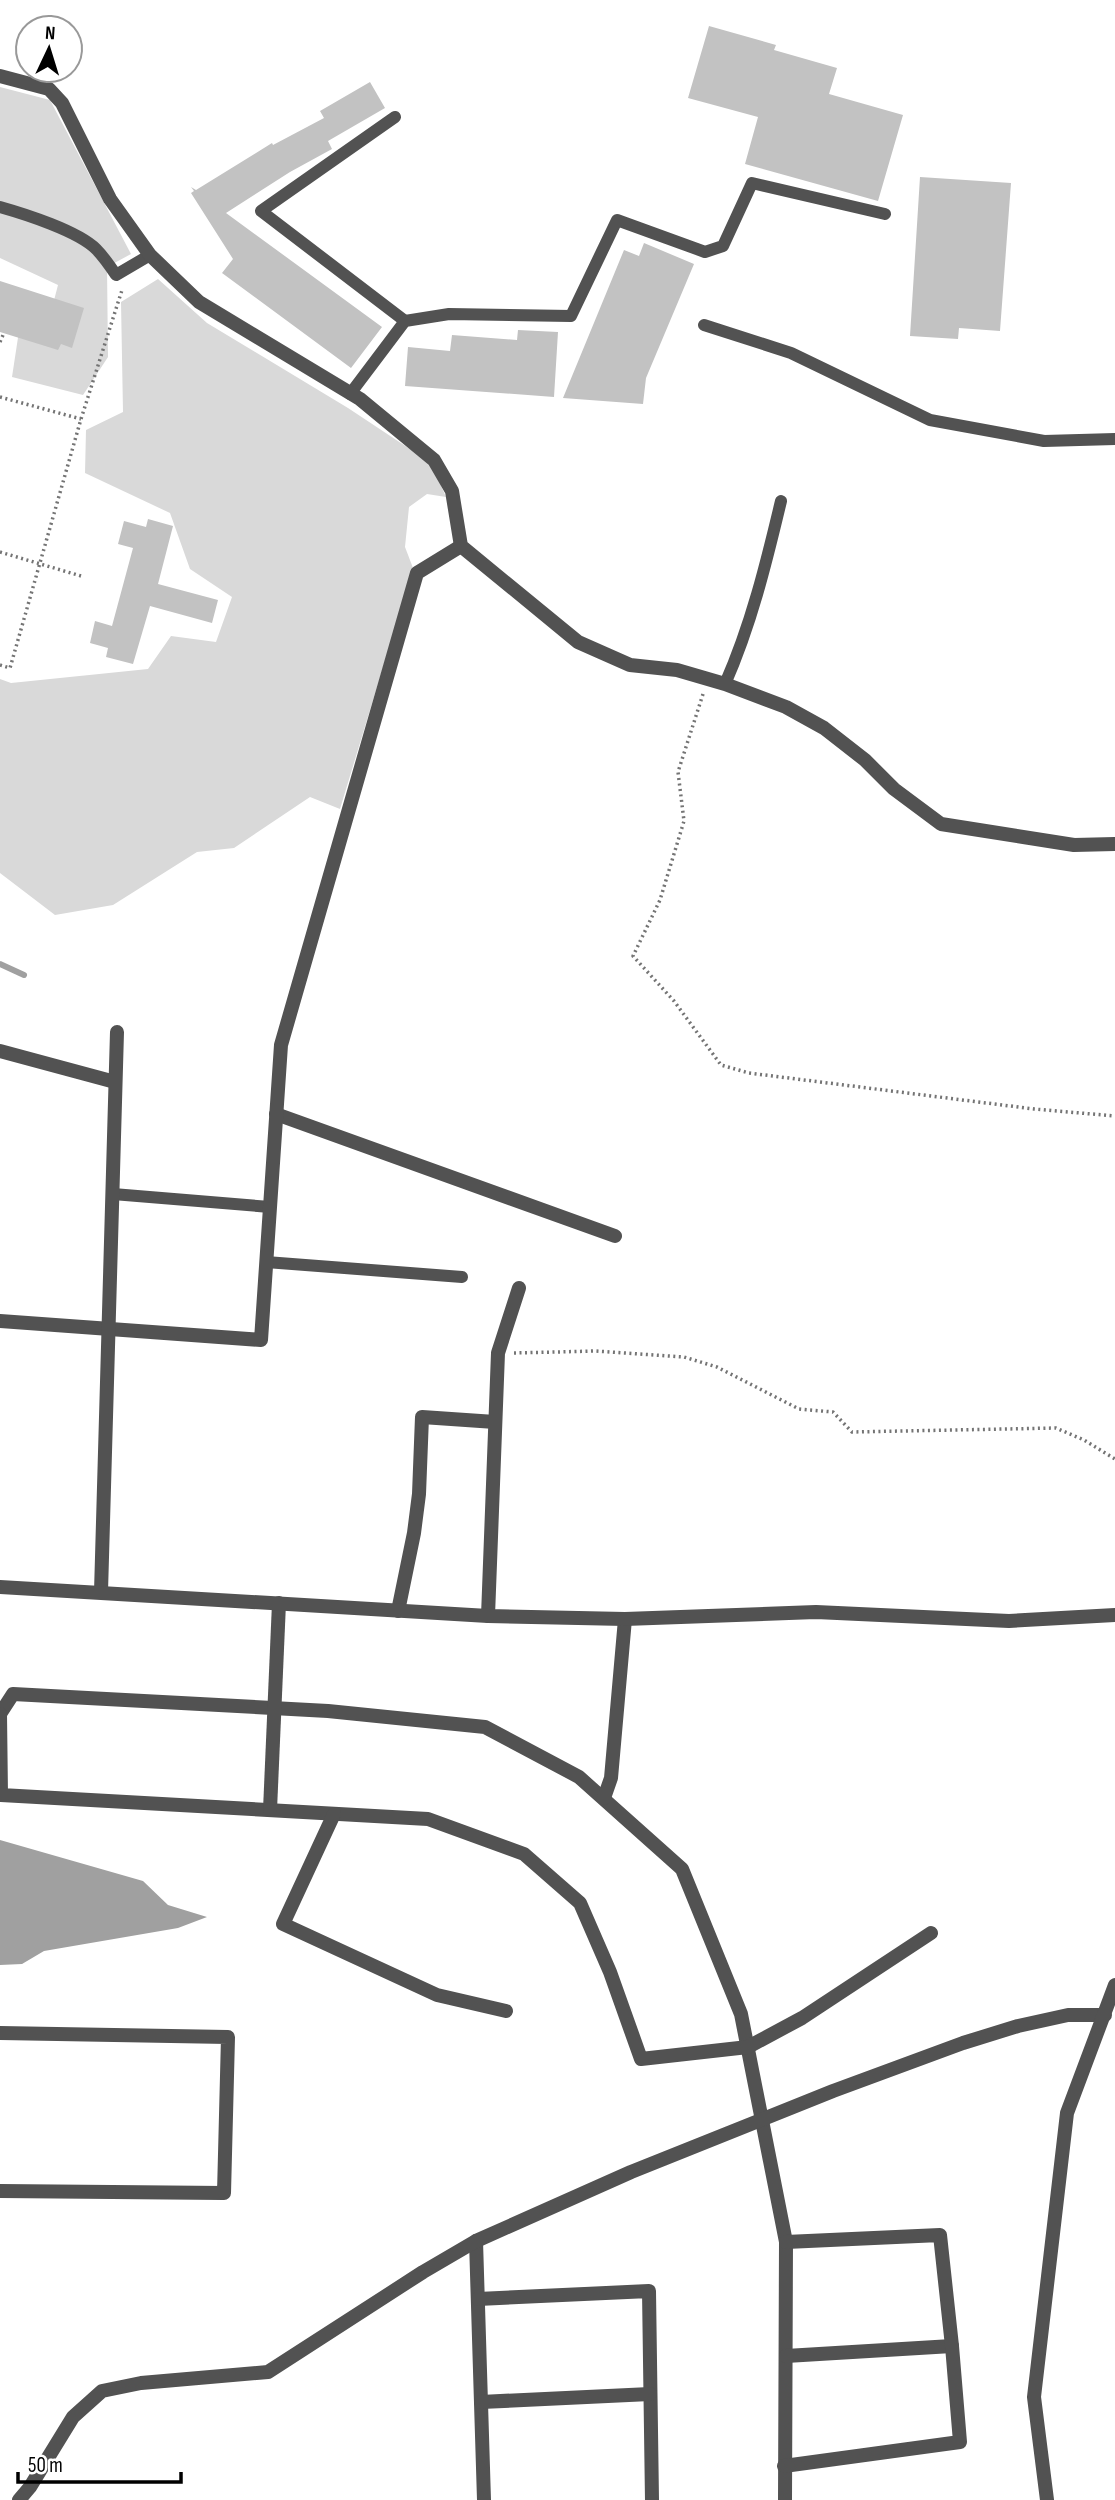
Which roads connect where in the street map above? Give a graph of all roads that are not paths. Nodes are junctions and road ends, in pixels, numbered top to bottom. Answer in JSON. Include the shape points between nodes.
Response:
{"nodes":[{"id":1,"x":0,"y":76,"type":"edge"},
{"id":2,"x":395,"y":117,"type":"dead end"},
{"id":3,"x":0,"y":207,"type":"edge"},
{"id":4,"x":885,"y":214,"type":"dead end"},
{"id":5,"x":150,"y":255,"type":"junction"},
{"id":6,"x":405,"y":321,"type":"junction"},
{"id":7,"x":704,"y":325,"type":"dead end"},
{"id":8,"x":350,"y":394,"type":"junction"},
{"id":9,"x":1115,"y":439,"type":"edge"},
{"id":10,"x":780,"y":501,"type":"dead end"},
{"id":11,"x":461,"y":546,"type":"junction"},
{"id":12,"x":725,"y":684,"type":"junction"},
{"id":13,"x":1115,"y":844,"type":"edge"},
{"id":14,"x":117,"y":1032,"type":"dead end"},
{"id":15,"x":0,"y":1051,"type":"edge"},
{"id":16,"x":116,"y":1082,"type":"junction"},
{"id":17,"x":276,"y":1114,"type":"junction"},
{"id":18,"x":113,"y":1194,"type":"junction"},
{"id":19,"x":270,"y":1207,"type":"junction"},
{"id":20,"x":615,"y":1236,"type":"dead end"},
{"id":21,"x":266,"y":1262,"type":"junction"},
{"id":22,"x":462,"y":1277,"type":"dead end"},
{"id":23,"x":519,"y":1288,"type":"dead end"},
{"id":24,"x":0,"y":1321,"type":"edge"},
{"id":25,"x":109,"y":1328,"type":"junction"},
{"id":26,"x":495,"y":1422,"type":"junction"},
{"id":27,"x":0,"y":1587,"type":"edge"},
{"id":28,"x":101,"y":1592,"type":"junction"},
{"id":29,"x":279,"y":1603,"type":"junction"},
{"id":30,"x":398,"y":1611,"type":"junction"},
{"id":31,"x":1115,"y":1615,"type":"edge"},
{"id":32,"x":488,"y":1616,"type":"junction"},
{"id":33,"x":625,"y":1619,"type":"junction"},
{"id":34,"x":274,"y":1708,"type":"junction"},
{"id":35,"x":0,"y":1714,"type":"edge"},
{"id":36,"x":604,"y":1798,"type":"junction"},
{"id":37,"x":270,"y":1810,"type":"junction"},
{"id":38,"x":334,"y":1814,"type":"junction"},
{"id":39,"x":932,"y":1933,"type":"dead end"},
{"id":40,"x":1115,"y":1985,"type":"edge"},
{"id":41,"x":506,"y":2011,"type":"dead end"},
{"id":42,"x":1105,"y":2015,"type":"junction"},
{"id":43,"x":0,"y":2033,"type":"edge"},
{"id":44,"x":748,"y":2047,"type":"junction"},
{"id":45,"x":764,"y":2120,"type":"junction"},
{"id":46,"x":0,"y":2191,"type":"edge"},
{"id":47,"x":476,"y":2241,"type":"junction"},
{"id":48,"x":786,"y":2242,"type":"junction"},
{"id":49,"x":478,"y":2299,"type":"junction"},
{"id":50,"x":952,"y":2346,"type":"junction"},
{"id":51,"x":786,"y":2356,"type":"junction"},
{"id":52,"x":650,"y":2394,"type":"junction"},
{"id":53,"x":481,"y":2402,"type":"junction"},
{"id":54,"x":784,"y":2466,"type":"junction"},
{"id":55,"x":19,"y":2500,"type":"edge"},
{"id":56,"x":484,"y":2500,"type":"edge"},
{"id":57,"x":652,"y":2500,"type":"edge"},
{"id":58,"x":785,"y":2500,"type":"edge"},
{"id":59,"x":1046,"y":2500,"type":"edge"}],
"edges":[{"from":1,"to":5,"type":"street","via":[[49,89],[62,103],[110,199]]},
{"from":2,"to":6,"type":"lane","via":[[261,211]]},
{"from":3,"to":5,"type":"lane","via":[[74,235],[94,247],[116,275]]},
{"from":4,"to":6,"type":"lane","via":[[752,184],[723,246],[715,250],[705,252],[617,220],[571,316],[449,314]]},
{"from":5,"to":8,"type":"street","via":[[199,302]]},
{"from":6,"to":8,"type":"lane"},
{"from":7,"to":9,"type":"lane","via":[[791,353],[930,420],[1044,441]]},
{"from":8,"to":11,"type":"street","via":[[434,460],[452,491]]},
{"from":10,"to":12,"type":"lane","via":[[763,580]]},
{"from":11,"to":12,"type":"street","via":[[578,642],[630,665],[677,670]]},
{"from":11,"to":17,"type":"street","via":[[417,573],[281,1045]]},
{"from":12,"to":13,"type":"street","via":[[786,707],[824,728],[941,824],[1074,845]]},
{"from":14,"to":16,"type":"street"},
{"from":15,"to":16,"type":"street"},
{"from":16,"to":18,"type":"street"},
{"from":17,"to":19,"type":"street"},
{"from":17,"to":20,"type":"street"},
{"from":18,"to":19,"type":"lane"},
{"from":18,"to":25,"type":"street"},
{"from":19,"to":21,"type":"street"},
{"from":21,"to":22,"type":"lane"},
{"from":21,"to":25,"type":"street","via":[[261,1340]]},
{"from":23,"to":26,"type":"street","via":[[498,1353]]},
{"from":24,"to":25,"type":"street"},
{"from":25,"to":28,"type":"street"},
{"from":26,"to":30,"type":"street","via":[[422,1417],[419,1494]]},
{"from":26,"to":32,"type":"street"},
{"from":27,"to":28,"type":"street"},
{"from":28,"to":29,"type":"street"},
{"from":29,"to":30,"type":"street"},
{"from":29,"to":34,"type":"street"},
{"from":30,"to":32,"type":"street"},
{"from":31,"to":33,"type":"street","via":[[1009,1621],[816,1612]]},
{"from":32,"to":33,"type":"street"},
{"from":33,"to":36,"type":"street","via":[[611,1778]]},
{"from":34,"to":35,"type":"street","via":[[13,1694]]},
{"from":34,"to":36,"type":"street","via":[[485,1727],[579,1777]]},
{"from":34,"to":37,"type":"street"},
{"from":35,"to":37,"type":"street","via":[[1,1795]]},
{"from":36,"to":44,"type":"street","via":[[682,1869],[741,2014]]},
{"from":37,"to":38,"type":"street"},
{"from":38,"to":41,"type":"street","via":[[283,1924],[437,1996]]},
{"from":38,"to":44,"type":"street","via":[[428,1819],[524,1854],[580,1903],[641,2059]]},
{"from":39,"to":44,"type":"street","via":[[802,2018]]},
{"from":40,"to":42,"type":"street"},
{"from":42,"to":45,"type":"street","via":[[1068,2015],[985,2036]]},
{"from":42,"to":59,"type":"street","via":[[1067,2113],[1034,2397]]},
{"from":43,"to":46,"type":"street","via":[[228,2037],[224,2193]]},
{"from":44,"to":45,"type":"street"},
{"from":45,"to":47,"type":"street","via":[[631,2172]]},
{"from":45,"to":48,"type":"street"},
{"from":47,"to":49,"type":"street"},
{"from":47,"to":55,"type":"street","via":[[268,2372],[141,2383],[102,2391],[73,2417]]},
{"from":48,"to":50,"type":"street","via":[[940,2235]]},
{"from":48,"to":51,"type":"street"},
{"from":49,"to":52,"type":"street","via":[[649,2291]]},
{"from":49,"to":53,"type":"street"},
{"from":50,"to":51,"type":"street"},
{"from":50,"to":54,"type":"street","via":[[960,2442]]},
{"from":51,"to":54,"type":"street"},
{"from":52,"to":53,"type":"street"},
{"from":52,"to":57,"type":"street"},
{"from":53,"to":56,"type":"street"},
{"from":54,"to":58,"type":"street"}]}
